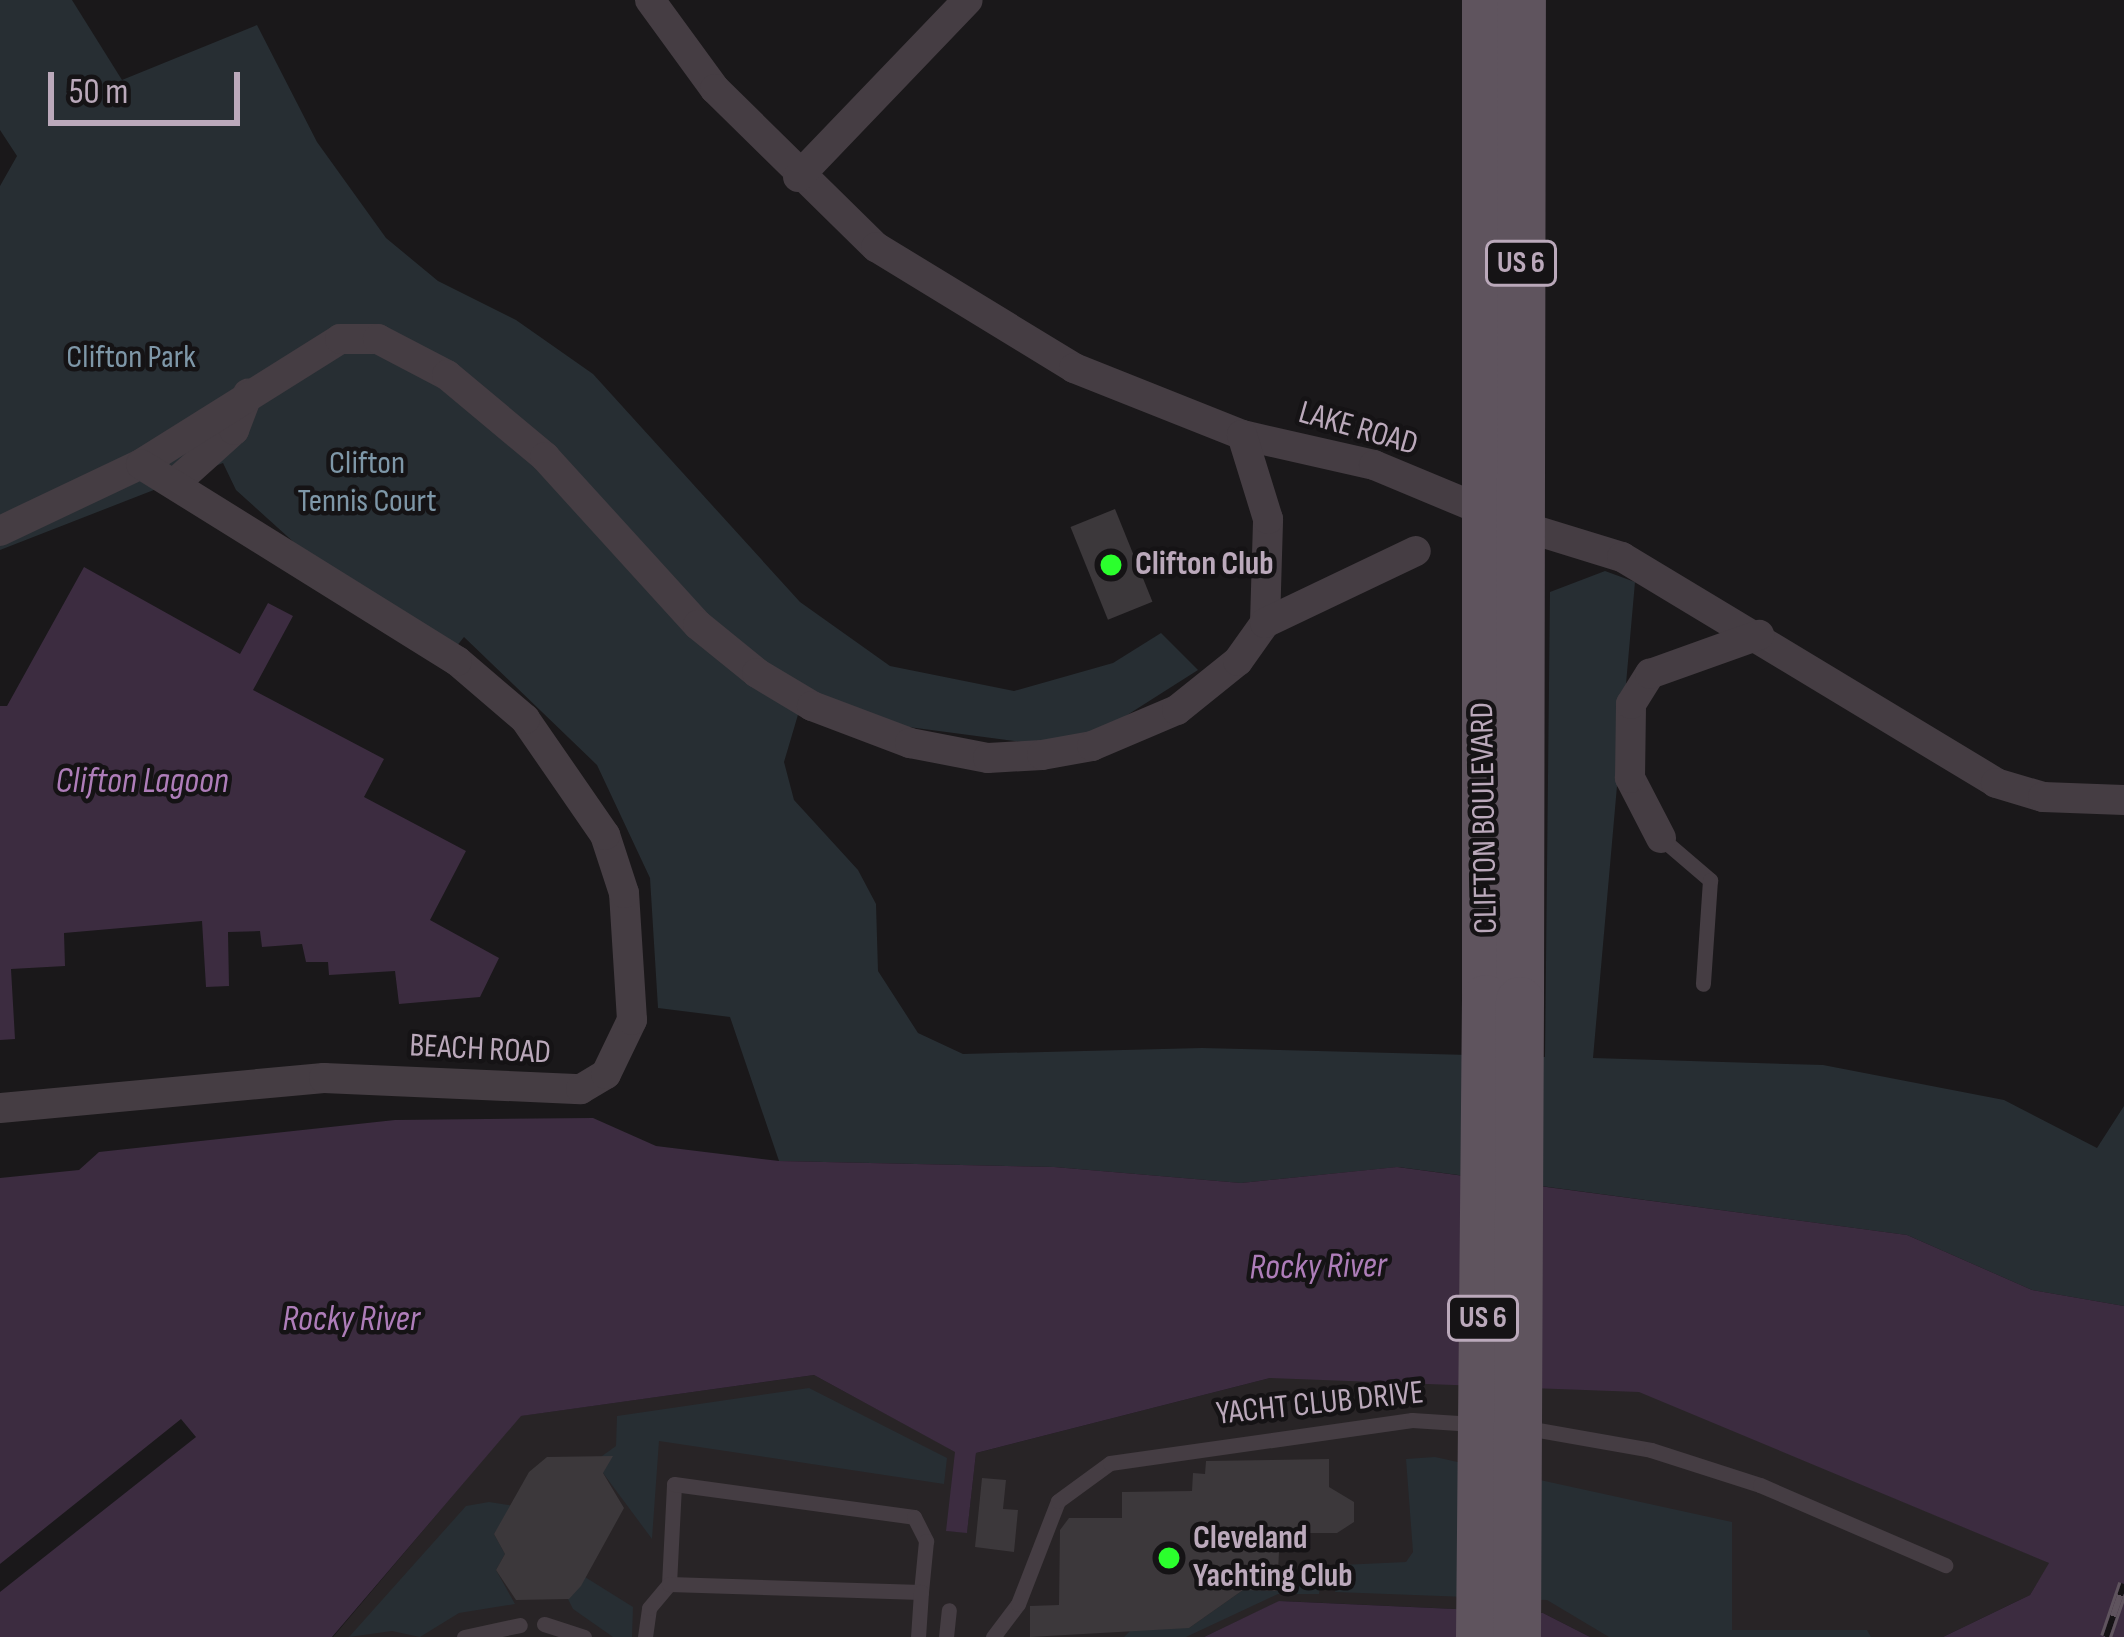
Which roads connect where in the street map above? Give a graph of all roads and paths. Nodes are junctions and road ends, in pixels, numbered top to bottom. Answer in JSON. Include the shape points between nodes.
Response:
{"nodes":[{"id":1,"x":650,"y":0,"type":"edge"},
{"id":2,"x":968,"y":0,"type":"edge"},
{"id":3,"x":1486,"y":0,"type":"edge"},
{"id":4,"x":1522,"y":0,"type":"edge"},
{"id":5,"x":798,"y":177,"type":"junction"},
{"id":6,"x":248,"y":394,"type":"junction"},
{"id":7,"x":1241,"y":435,"type":"junction"},
{"id":8,"x":141,"y":464,"type":"junction"},
{"id":9,"x":174,"y":484,"type":"junction"},
{"id":10,"x":1500,"y":517,"type":"junction"},
{"id":11,"x":0,"y":531,"type":"edge"},
{"id":12,"x":1416,"y":551,"type":"dead end"},
{"id":13,"x":1265,"y":623,"type":"junction"},
{"id":14,"x":1760,"y":635,"type":"junction"},
{"id":15,"x":2124,"y":800,"type":"edge"},
{"id":16,"x":1661,"y":838,"type":"joint"},
{"id":17,"x":1703,"y":985,"type":"dead end"},
{"id":18,"x":1503,"y":1000,"type":"junction"},
{"id":19,"x":0,"y":1108,"type":"edge"},
{"id":20,"x":1945,"y":1565,"type":"dead end"},
{"id":21,"x":670,"y":1584,"type":"junction"},
{"id":22,"x":921,"y":1592,"type":"junction"},
{"id":23,"x":949,"y":1610,"type":"dead end"},
{"id":24,"x":544,"y":1624,"type":"dead end"},
{"id":25,"x":520,"y":1625,"type":"dead end"},
{"id":26,"x":464,"y":1637,"type":"edge"},
{"id":27,"x":584,"y":1637,"type":"edge"},
{"id":28,"x":645,"y":1637,"type":"edge"},
{"id":29,"x":918,"y":1637,"type":"edge"},
{"id":30,"x":946,"y":1637,"type":"edge"},
{"id":31,"x":993,"y":1637,"type":"edge"},
{"id":32,"x":1480,"y":1637,"type":"edge"},
{"id":33,"x":1517,"y":1637,"type":"edge"}],
"edges":[{"from":1,"to":5,"type":"street","name":"LAKE ROAD","via":[[716,89]]},
{"from":2,"to":5,"type":"street"},
{"from":3,"to":10,"type":"main road","name":"CLIFTON BOULEVARD","number":"US 6"},
{"from":4,"to":10,"type":"main road","name":"CLIFTON BOULEVARD","number":"US 6"},
{"from":5,"to":7,"type":"street","name":"LAKE ROAD","via":[[877,247],[974,311],[1074,368]]},
{"from":6,"to":8,"type":"street"},
{"from":6,"to":9,"type":"street","via":[[234,430]]},
{"from":6,"to":13,"type":"street","via":[[340,339],[378,339],[416,354],[545,457],[698,625],[757,673],[812,706],[910,743],[988,758],[1092,746],[1209,688]]},
{"from":7,"to":10,"type":"street","name":"LAKE ROAD","via":[[1374,465]]},
{"from":7,"to":13,"type":"street","via":[[1268,519]]},
{"from":8,"to":9,"type":"street","name":"BEACH ROAD"},
{"from":8,"to":11,"type":"street"},
{"from":9,"to":19,"type":"street","name":"BEACH ROAD","via":[[457,661],[525,718],[604,835],[624,893],[632,1020],[606,1074],[580,1089],[324,1078]]},
{"from":10,"to":14,"type":"street","name":"LAKE ROAD","via":[[1622,557]]},
{"from":10,"to":18,"type":"main road","name":"CLIFTON BOULEVARD","number":"US 6"},
{"from":12,"to":13,"type":"street"},
{"from":14,"to":15,"type":"street","name":"LAKE ROAD","via":[[1996,784],[2043,797]]},
{"from":14,"to":16,"type":"street","via":[[1650,674],[1631,704],[1630,778]]},
{"from":16,"to":17,"type":"lane","via":[[1710,880]]},
{"from":18,"to":32,"type":"main road","name":"CLIFTON BOULEVARD","number":"US 6","bridge":true},
{"from":18,"to":33,"type":"main road","name":"CLIFTON BOULEVARD","number":"US 6","bridge":true},
{"from":20,"to":31,"type":"lane","name":"YACHT CLUB DRIVE","via":[[1760,1485],[1652,1450],[1567,1430],[1412,1420],[1110,1463],[1058,1501],[1018,1604]]},
{"from":21,"to":22,"type":"lane"},
{"from":21,"to":22,"type":"lane","via":[[674,1484],[914,1517],[926,1541]]},
{"from":21,"to":28,"type":"lane","via":[[649,1608]]},
{"from":22,"to":29,"type":"lane"},
{"from":23,"to":30,"type":"lane"},
{"from":24,"to":27,"type":"lane"},
{"from":25,"to":26,"type":"lane"}]}
